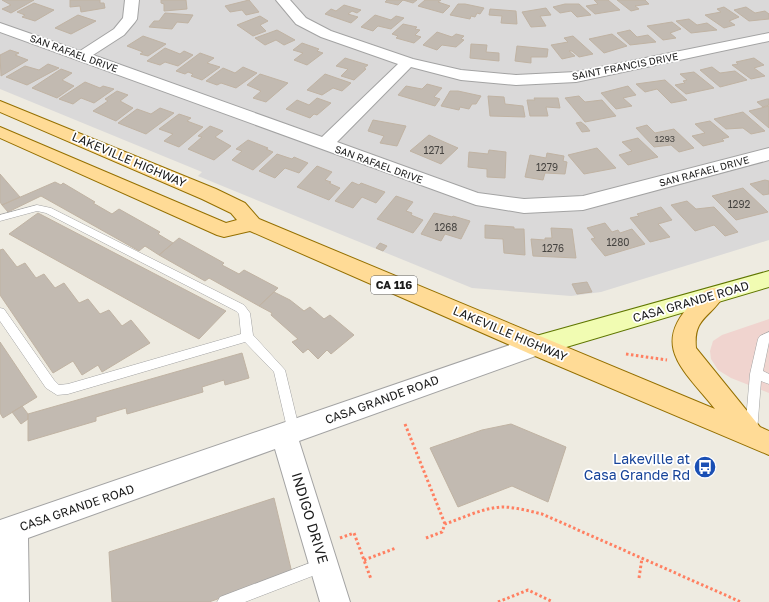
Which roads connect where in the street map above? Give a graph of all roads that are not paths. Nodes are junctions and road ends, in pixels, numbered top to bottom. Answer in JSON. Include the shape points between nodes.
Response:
{"nodes":[{"id":1,"x":132,"y":0,"type":"edge"},
{"id":2,"x":283,"y":0,"type":"edge"},
{"id":3,"x":0,"y":27,"type":"edge"},
{"id":4,"x":769,"y":37,"type":"edge"},
{"id":5,"x":82,"y":56,"type":"junction"},
{"id":6,"x":408,"y":62,"type":"junction"},
{"id":7,"x":0,"y":106,"type":"edge"},
{"id":8,"x":0,"y":132,"type":"edge"},
{"id":9,"x":324,"y":145,"type":"junction"},
{"id":10,"x":769,"y":154,"type":"edge"},
{"id":11,"x":0,"y":218,"type":"edge"},
{"id":12,"x":252,"y":224,"type":"junction"},
{"id":13,"x":769,"y":279,"type":"edge"},
{"id":14,"x":713,"y":295,"type":"junction"},
{"id":15,"x":0,"y":312,"type":"edge"},
{"id":16,"x":247,"y":337,"type":"junction"},
{"id":17,"x":769,"y":337,"type":"edge"},
{"id":18,"x":536,"y":346,"type":"junction"},
{"id":19,"x":756,"y":374,"type":"junction"},
{"id":20,"x":769,"y":380,"type":"edge"},
{"id":21,"x":289,"y":433,"type":"junction"},
{"id":22,"x":760,"y":439,"type":"edge"},
{"id":23,"x":7,"y":532,"type":"edge"},
{"id":24,"x":324,"y":565,"type":"junction"},
{"id":25,"x":14,"y":602,"type":"edge"},
{"id":26,"x":225,"y":602,"type":"edge"},
{"id":27,"x":335,"y":602,"type":"edge"}],
"edges":[{"from":1,"to":5,"type":"street","via":[[130,19],[122,28]]},
{"from":2,"to":6,"type":"street","name":"SAINT FRANCIS DRIVE","via":[[302,21],[326,34]]},
{"from":3,"to":5,"type":"street","name":"SAN RAFAEL DRIVE"},
{"from":4,"to":6,"type":"street","name":"SAINT FRANCIS DRIVE","via":[[576,77],[516,80],[460,75]]},
{"from":5,"to":9,"type":"street","name":"SAN RAFAEL DRIVE"},
{"from":6,"to":9,"type":"street"},
{"from":7,"to":12,"type":"main road","name":"LAKEVILLE HIGHWAY","number":"CA 116","via":[[209,194],[238,208]]},
{"from":8,"to":12,"type":"main road","name":"LAKEVILLE HIGHWAY","via":[[224,230]]},
{"from":9,"to":10,"type":"street","name":"SAN RAFAEL DRIVE","via":[[476,199],[524,206],[583,204]]},
{"from":11,"to":16,"type":"lane","via":[[37,208],[48,210],[240,308],[244,313]]},
{"from":12,"to":18,"type":"main road","name":"LAKEVILLE HIGHWAY","number":"CA 116"},
{"from":13,"to":14,"type":"main road","name":"CASA GRANDE ROAD"},
{"from":14,"to":18,"type":"main road","name":"CASA GRANDE ROAD"},
{"from":14,"to":22,"type":"main road","via":[[692,317],[684,334],[684,350],[692,364]]},
{"from":15,"to":16,"type":"lane","via":[[50,384],[57,390]]},
{"from":16,"to":21,"type":"lane","via":[[279,370]]},
{"from":17,"to":19,"type":"lane","via":[[764,339]]},
{"from":18,"to":21,"type":"street","name":"CASA GRANDE ROAD"},
{"from":18,"to":22,"type":"main road","name":"LAKEVILLE HIGHWAY","number":"CA 116"},
{"from":19,"to":20,"type":"lane"},
{"from":19,"to":22,"type":"lane"},
{"from":21,"to":23,"type":"street","name":"CASA GRANDE ROAD"},
{"from":21,"to":24,"type":"street","name":"INDIGO DRIVE"},
{"from":23,"to":25,"type":"street"},
{"from":24,"to":26,"type":"lane"},
{"from":24,"to":27,"type":"street","name":"INDIGO DRIVE"}]}
